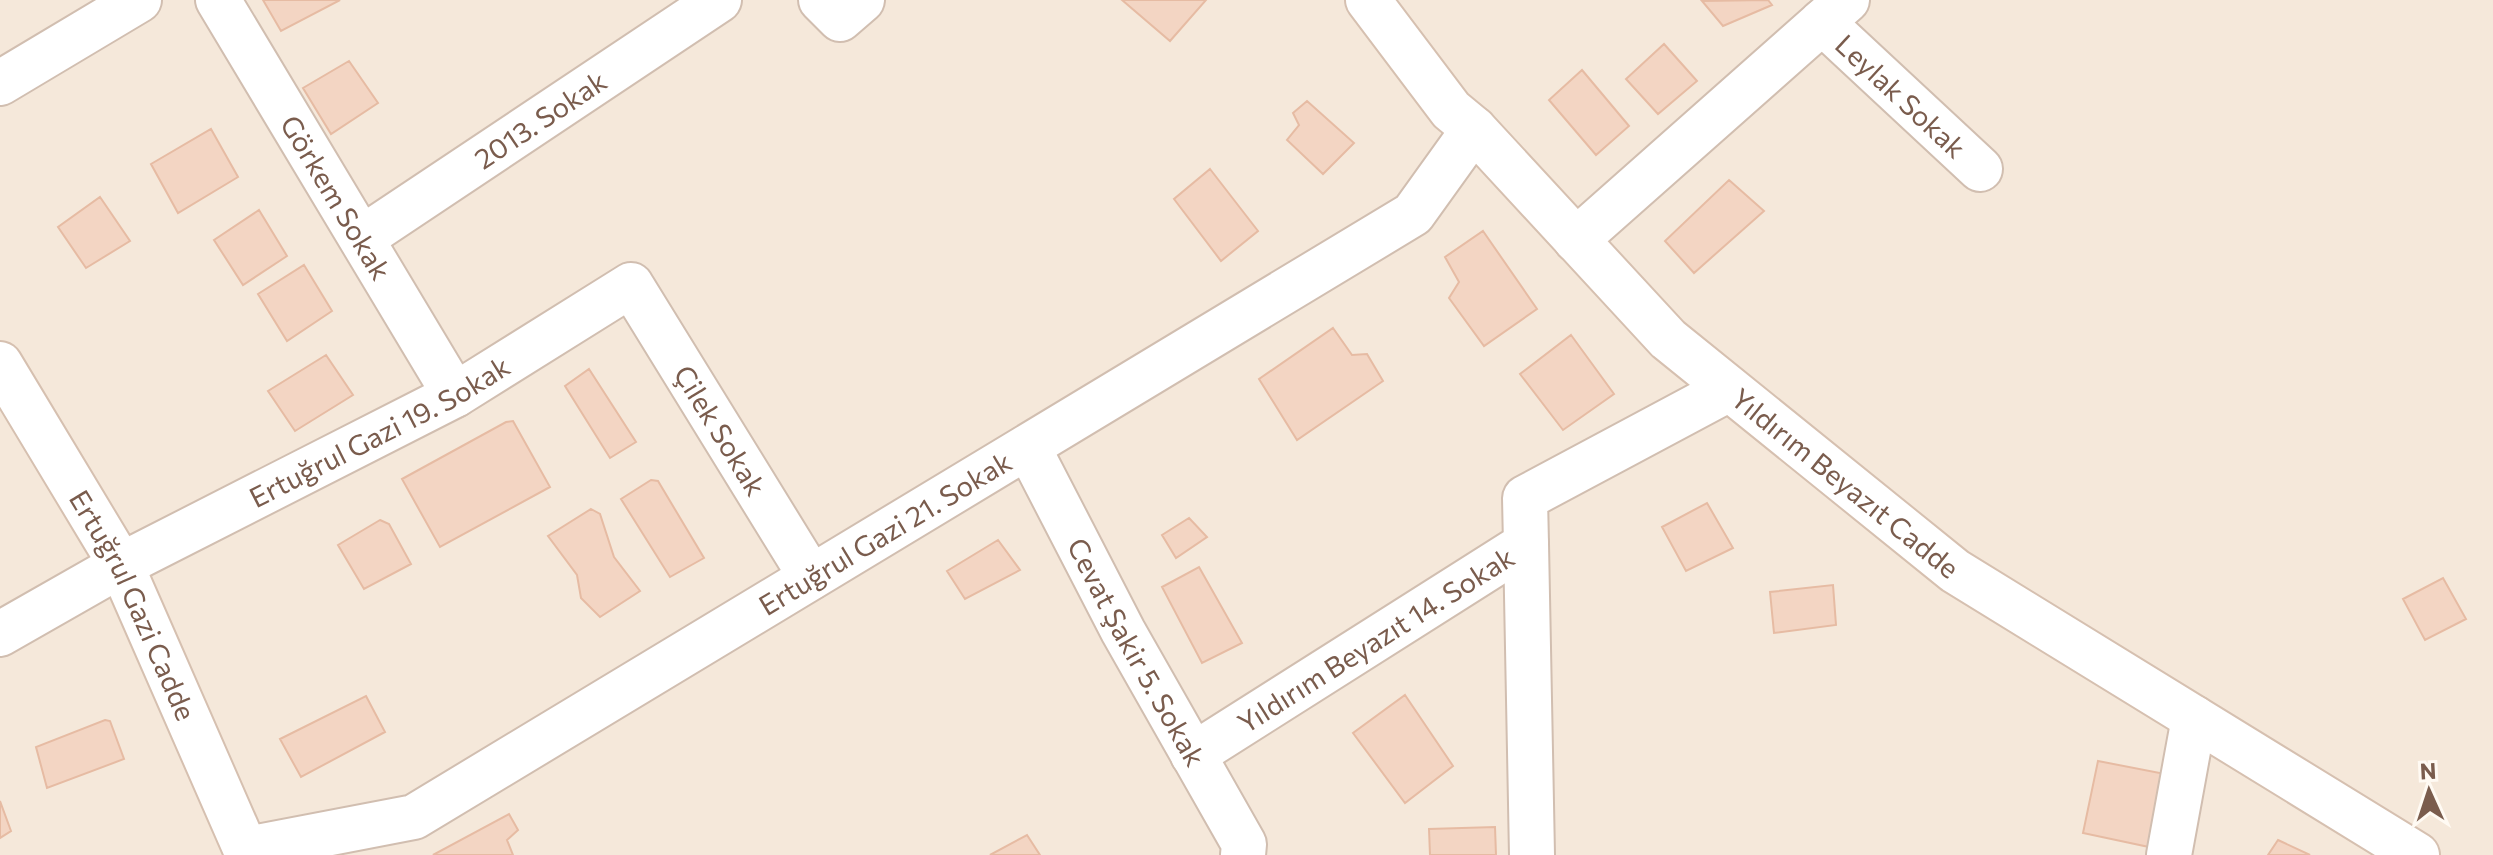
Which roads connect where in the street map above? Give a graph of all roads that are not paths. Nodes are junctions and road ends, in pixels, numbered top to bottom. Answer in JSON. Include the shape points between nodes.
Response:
{"nodes":[{"id":1,"x":139,"y":0,"type":"edge"},
{"id":2,"x":218,"y":0,"type":"edge"},
{"id":3,"x":719,"y":0,"type":"edge"},
{"id":4,"x":1368,"y":0,"type":"edge"},
{"id":5,"x":1835,"y":11,"type":"edge"},
{"id":6,"x":0,"y":83,"type":"edge"},
{"id":7,"x":1474,"y":129,"type":"junction"},
{"id":8,"x":1980,"y":169,"type":"dead end"},
{"id":9,"x":362,"y":238,"type":"junction"},
{"id":10,"x":1576,"y":240,"type":"junction"},
{"id":11,"x":631,"y":285,"type":"joint"},
{"id":12,"x":0,"y":364,"type":"edge"},
{"id":13,"x":1729,"y":389,"type":"junction"},
{"id":14,"x":455,"y":395,"type":"junction"},
{"id":15,"x":1028,"y":447,"type":"junction"},
{"id":16,"x":1526,"y":544,"type":"junction"},
{"id":17,"x":121,"y":565,"type":"junction"},
{"id":18,"x":811,"y":577,"type":"junction"},
{"id":19,"x":0,"y":634,"type":"edge"},
{"id":20,"x":2194,"y":718,"type":"junction"},
{"id":21,"x":1193,"y":755,"type":"junction"},
{"id":22,"x":247,"y":852,"type":"edge"},
{"id":23,"x":1243,"y":855,"type":"edge"},
{"id":24,"x":1532,"y":855,"type":"edge"},
{"id":25,"x":2169,"y":855,"type":"edge"},
{"id":26,"x":2417,"y":855,"type":"edge"}],
"edges":[{"from":1,"to":6,"type":"street"},
{"from":2,"to":9,"type":"street","name":"Görkem Sokak"},
{"from":3,"to":9,"type":"street","name":"2013. Sokak"},
{"from":4,"to":7,"type":"street","name":"Yıldırım Beyazıt Cadde","via":[[1451,110]]},
{"from":5,"to":8,"type":"street","name":"Leylak Sokak"},
{"from":5,"to":10,"type":"street"},
{"from":7,"to":10,"type":"street","name":"Yıldırım Beyazıt Cadde"},
{"from":7,"to":15,"type":"street","name":"Ertuğrul Gazi 21. Sokak","via":[[1413,214]]},
{"from":9,"to":14,"type":"street","name":"Görkem Sokak"},
{"from":10,"to":13,"type":"street","name":"Yıldırım Beyazıt Cadde","via":[[1668,339]]},
{"from":11,"to":14,"type":"street","name":"Ertuğrul Gazi 19. Sokak"},
{"from":11,"to":18,"type":"street","name":"Çilek Sokak"},
{"from":12,"to":17,"type":"street","name":"Ertuğrul Gazi Cadde"},
{"from":13,"to":16,"type":"street","name":"Yıldırım Beyazıt 14. Sokak","via":[[1525,498]]},
{"from":13,"to":20,"type":"street","name":"Yıldırım Beyazıt Cadde","via":[[1955,571]]},
{"from":14,"to":17,"type":"street","name":"Ertuğrul Gazi 19. Sokak"},
{"from":15,"to":18,"type":"street","name":"Ertuğrul Gazi 21. Sokak"},
{"from":15,"to":21,"type":"street","name":"Cevat Şakir 5. Sokak"},
{"from":16,"to":21,"type":"street","name":"Yıldırım Beyazıt 14. Sokak"},
{"from":16,"to":24,"type":"street"},
{"from":17,"to":19,"type":"street","name":"Ertuğrul Gazi 19. Sokak"},
{"from":17,"to":22,"type":"street","name":"Ertuğrul Gazi Cadde"},
{"from":18,"to":22,"type":"street","name":"Ertuğrul Gazi 21. Sokak","via":[[414,817]]},
{"from":20,"to":25,"type":"street"},
{"from":20,"to":26,"type":"street","name":"Yıldırım Beyazıt Cadde"},
{"from":21,"to":23,"type":"street","name":"Cevat Şakir 5. Sokak","via":[[1244,844]]}]}
